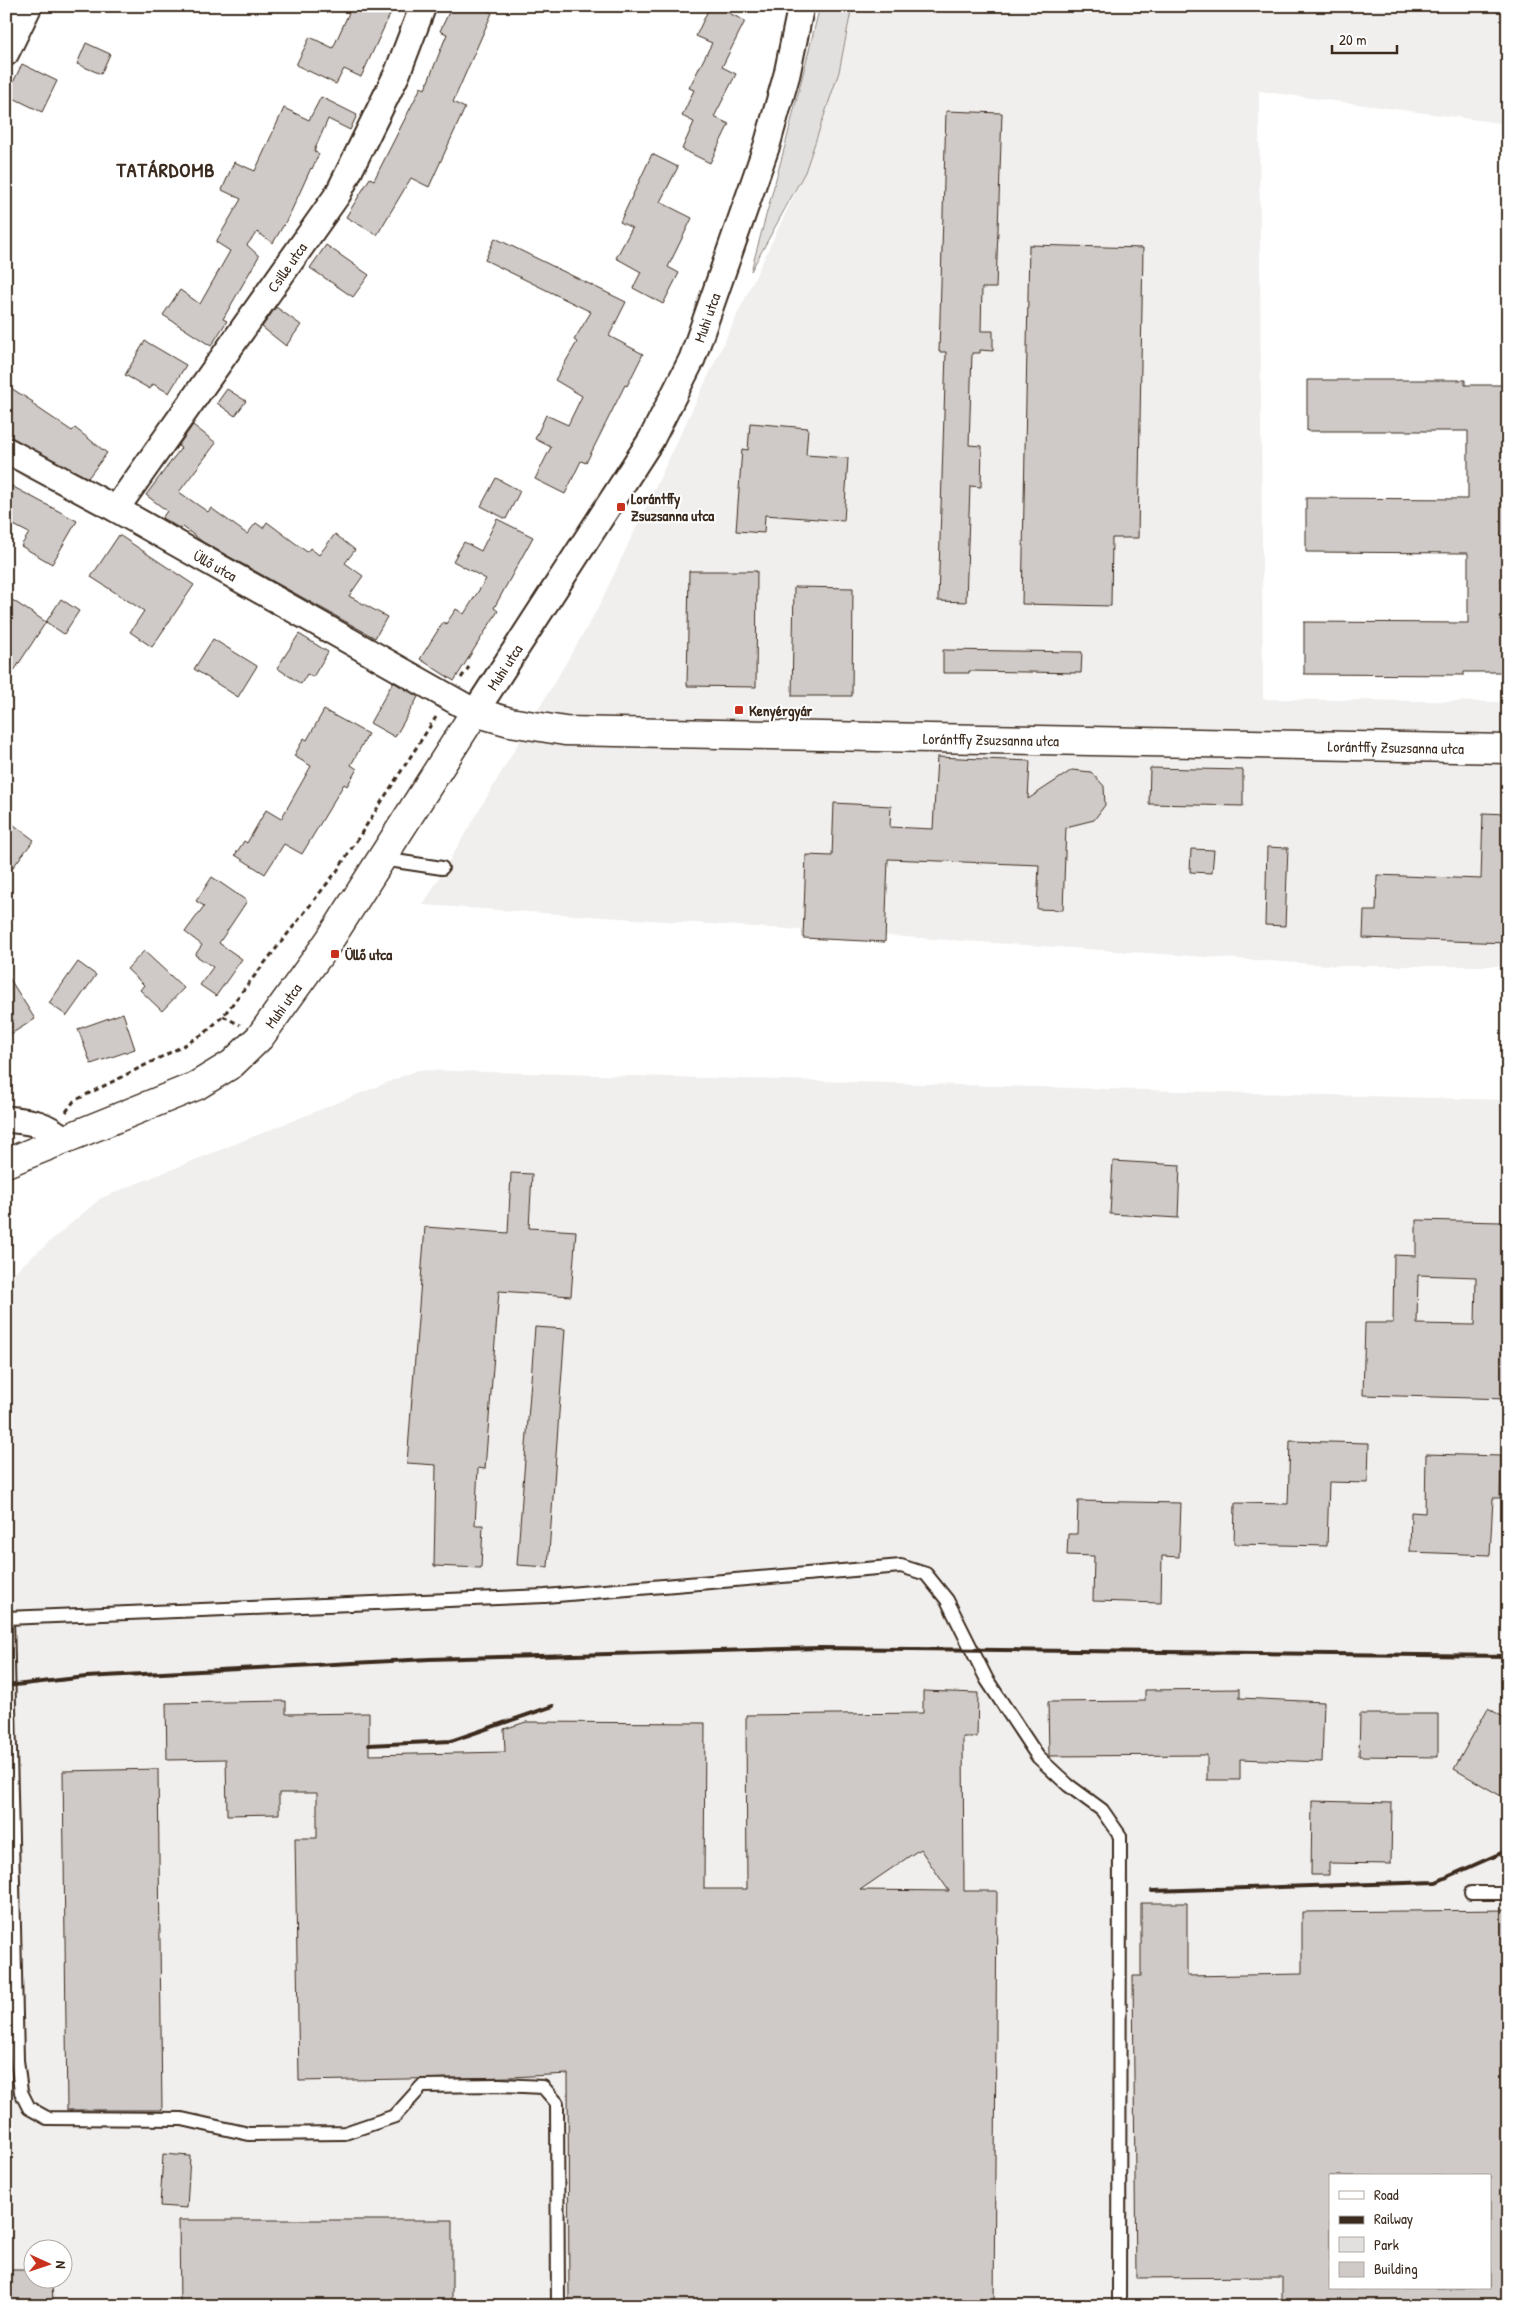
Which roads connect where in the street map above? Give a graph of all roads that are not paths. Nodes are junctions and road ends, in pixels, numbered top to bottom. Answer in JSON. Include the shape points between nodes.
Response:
{"nodes":[{"id":1,"x":29,"y":6,"type":"edge"},
{"id":2,"x":423,"y":6,"type":"edge"},
{"id":3,"x":801,"y":6,"type":"edge"},
{"id":4,"x":6,"y":53,"type":"edge"},
{"id":5,"x":6,"y":450,"type":"edge"},
{"id":6,"x":116,"y":509,"type":"junction"},
{"id":7,"x":475,"y":712,"type":"junction"},
{"id":8,"x":1508,"y":749,"type":"edge"},
{"id":9,"x":382,"y":859,"type":"junction"},
{"id":10,"x":442,"y":868,"type":"dead end"},
{"id":11,"x":6,"y":1119,"type":"edge"},
{"id":12,"x":64,"y":1139,"type":"junction"},
{"id":13,"x":6,"y":1163,"type":"edge"},
{"id":14,"x":6,"y":1618,"type":"edge"},
{"id":15,"x":1471,"y":1893,"type":"dead end"},
{"id":16,"x":1508,"y":1893,"type":"edge"},
{"id":17,"x":558,"y":2306,"type":"edge"},
{"id":18,"x":1119,"y":2306,"type":"edge"}],
"edges":[{"from":1,"to":4,"type":"street"},
{"from":2,"to":6,"type":"street","name":"Csille utca","via":[[397,74],[338,194]]},
{"from":3,"to":7,"type":"street","name":"Muhi utca","via":[[787,74],[766,145],[692,359],[651,440]]},
{"from":5,"to":6,"type":"street","name":"Üllő utca"},
{"from":6,"to":7,"type":"street","name":"Üllő utca"},
{"from":7,"to":8,"type":"main road","name":"Lorántffy Zsuzsanna utca","via":[[510,722],[565,731]]},
{"from":7,"to":9,"type":"main road","name":"Muhi utca"},
{"from":9,"to":10,"type":"lane"},
{"from":9,"to":12,"type":"main road","name":"Muhi utca","via":[[329,941],[260,1037],[232,1064],[196,1086]]},
{"from":11,"to":12,"type":"street","via":[[37,1123]]},
{"from":12,"to":13,"type":"main road","name":"Muhi utca"},
{"from":14,"to":17,"type":"lane","via":[[17,2060],[21,2092],[29,2108],[47,2118],[182,2119],[249,2134],[345,2133],[394,2116],[422,2086],[543,2087],[556,2103]]},
{"from":14,"to":18,"type":"lane","via":[[546,1596],[902,1566],[926,1574],[947,1600],[987,1680],[1038,1757],[1102,1810],[1120,1836]]},
{"from":15,"to":16,"type":"lane"}]}
